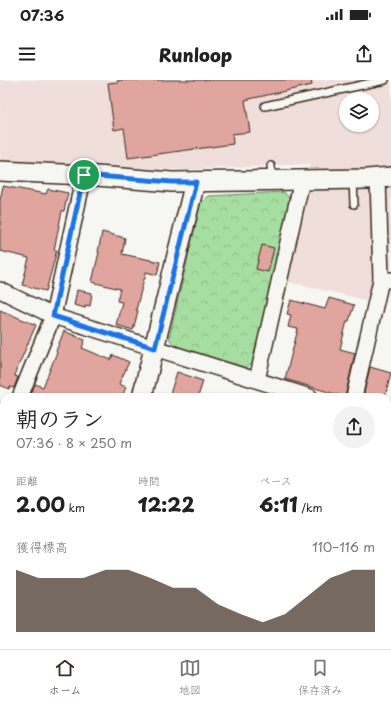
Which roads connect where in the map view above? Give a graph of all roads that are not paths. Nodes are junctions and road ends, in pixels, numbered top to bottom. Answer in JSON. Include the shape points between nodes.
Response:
{"nodes":[{"id":1,"x":384,"y":80,"type":"edge"},
{"id":2,"x":265,"y":106,"type":"dead end"},
{"id":3,"x":0,"y":171,"type":"edge"},
{"id":4,"x":84,"y":175,"type":"junction"},
{"id":5,"x":384,"y":178,"type":"edge"},
{"id":6,"x":353,"y":179,"type":"junction"},
{"id":7,"x":302,"y":180,"type":"junction"},
{"id":8,"x":196,"y":182,"type":"junction"},
{"id":9,"x":354,"y":204,"type":"dead end"},
{"id":10,"x":381,"y":282,"type":"edge"},
{"id":11,"x":0,"y":290,"type":"edge"},
{"id":12,"x":53,"y":316,"type":"junction"},
{"id":13,"x":155,"y":348,"type":"junction"},
{"id":14,"x":257,"y":380,"type":"junction"},
{"id":15,"x":22,"y":393,"type":"edge"},
{"id":16,"x":143,"y":393,"type":"edge"},
{"id":17,"x":298,"y":393,"type":"edge"},
{"id":18,"x":355,"y":393,"type":"edge"}],
"edges":[{"from":1,"to":2,"type":"lane"},
{"from":3,"to":4,"type":"street"},
{"from":4,"to":8,"type":"street"},
{"from":4,"to":12,"type":"street"},
{"from":5,"to":6,"type":"street"},
{"from":5,"to":10,"type":"street"},
{"from":6,"to":7,"type":"street"},
{"from":6,"to":9,"type":"lane"},
{"from":7,"to":8,"type":"street","via":[[272,173]]},
{"from":7,"to":14,"type":"street"},
{"from":8,"to":13,"type":"street"},
{"from":10,"to":18,"type":"street"},
{"from":11,"to":12,"type":"street"},
{"from":12,"to":13,"type":"street"},
{"from":12,"to":15,"type":"street"},
{"from":13,"to":14,"type":"street"},
{"from":13,"to":16,"type":"street"},
{"from":14,"to":17,"type":"street"}]}
